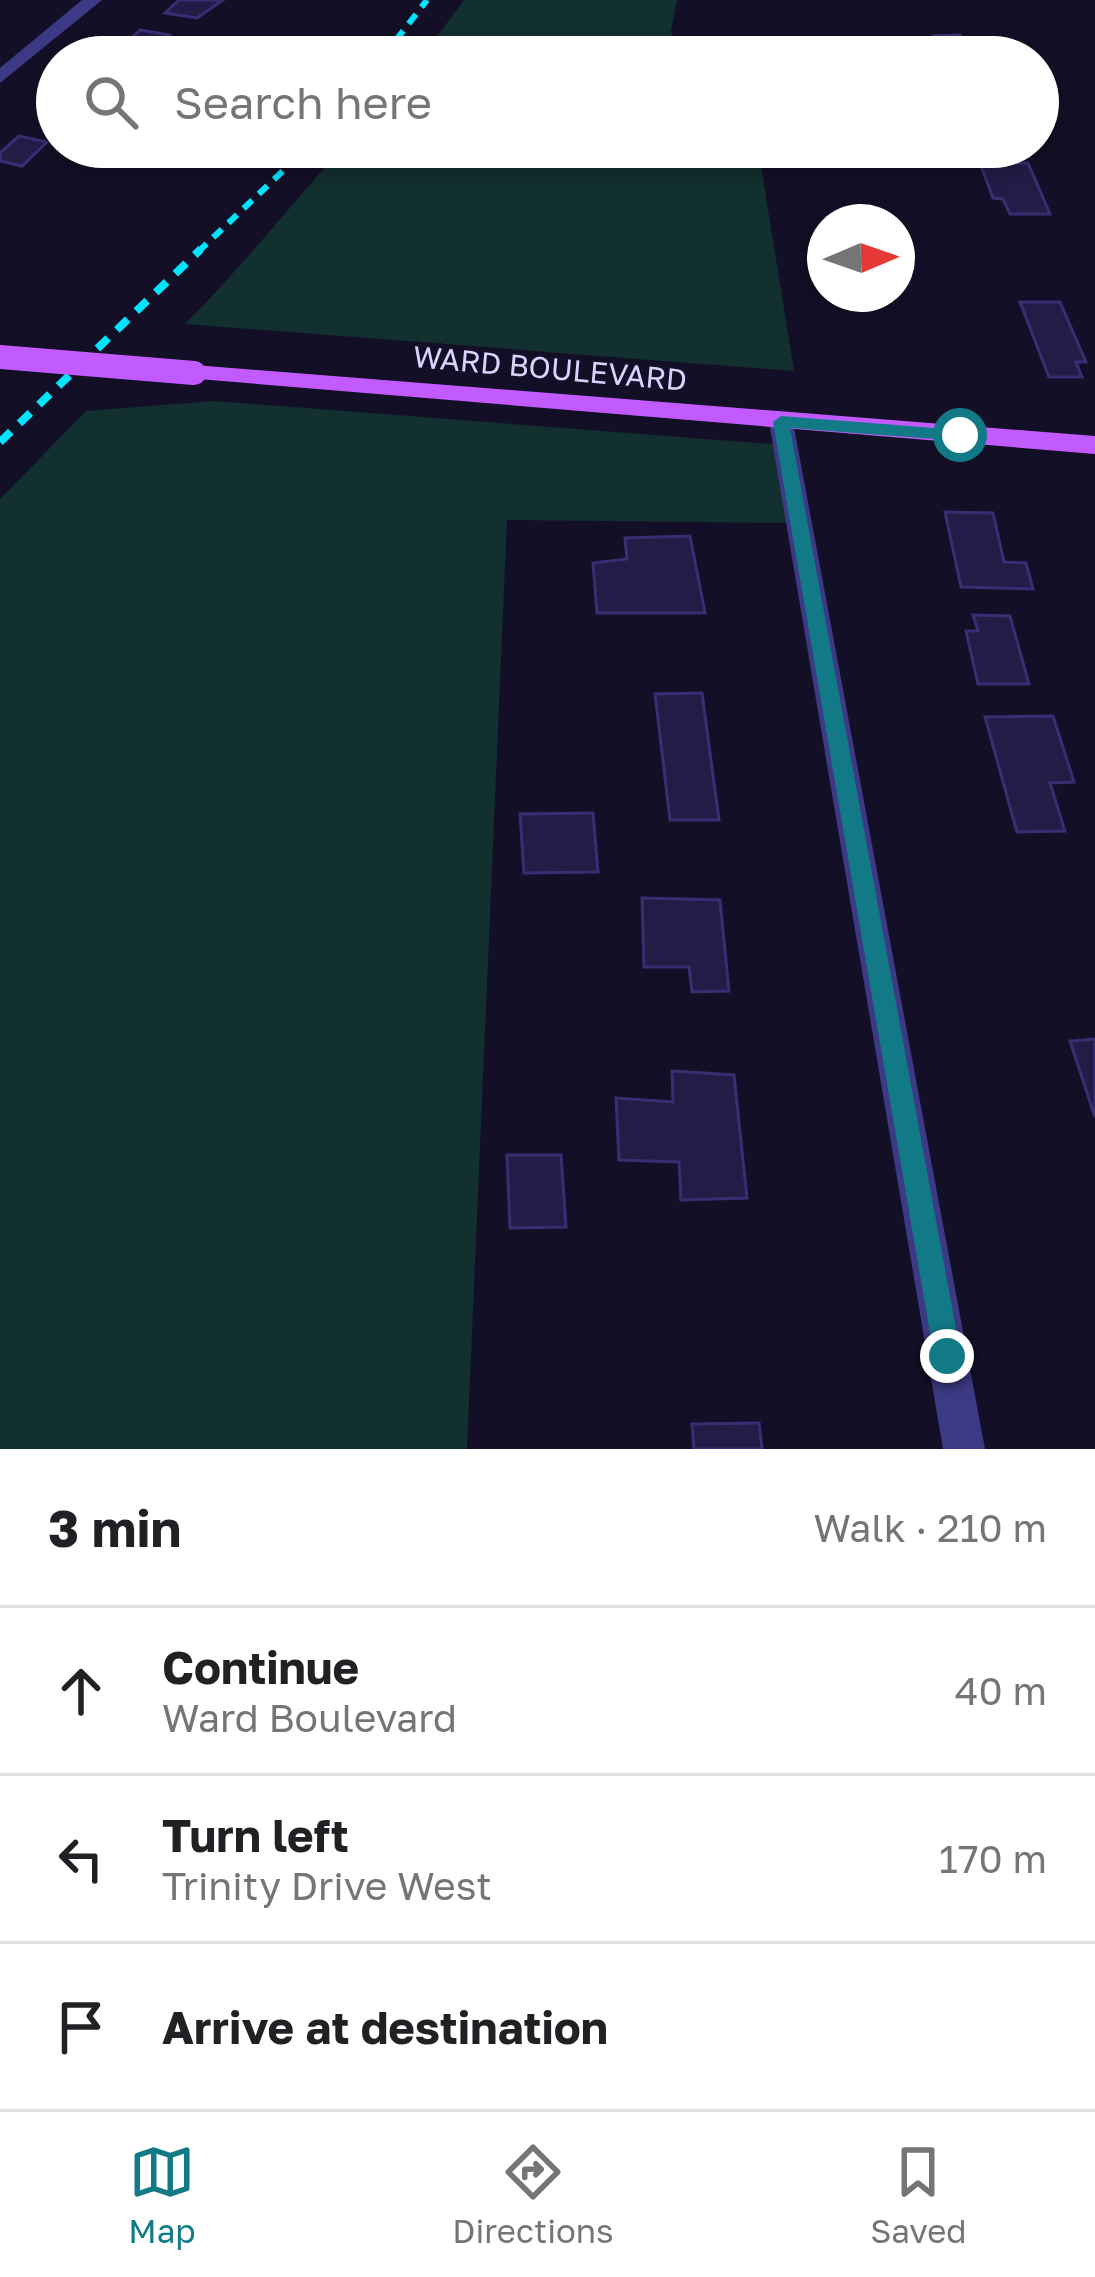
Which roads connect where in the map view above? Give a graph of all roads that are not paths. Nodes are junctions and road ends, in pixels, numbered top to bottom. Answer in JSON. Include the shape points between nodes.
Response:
{"nodes":[{"id":1,"x":93,"y":0,"type":"edge"},
{"id":2,"x":50,"y":36,"type":"edge"},
{"id":3,"x":36,"y":47,"type":"edge"},
{"id":4,"x":0,"y":77,"type":"edge"},
{"id":5,"x":0,"y":356,"type":"edge"},
{"id":6,"x":781,"y":422,"type":"junction"},
{"id":7,"x":1095,"y":445,"type":"edge"},
{"id":8,"x":964,"y":1449,"type":"edge"}],
"edges":[{"from":1,"to":2,"type":"street"},
{"from":3,"to":4,"type":"street"},
{"from":5,"to":6,"type":"main road","name":"WARD BOULEVARD","bridge":true},
{"from":6,"to":7,"type":"main road","name":"WARD BOULEVARD"},
{"from":6,"to":8,"type":"street"}]}
